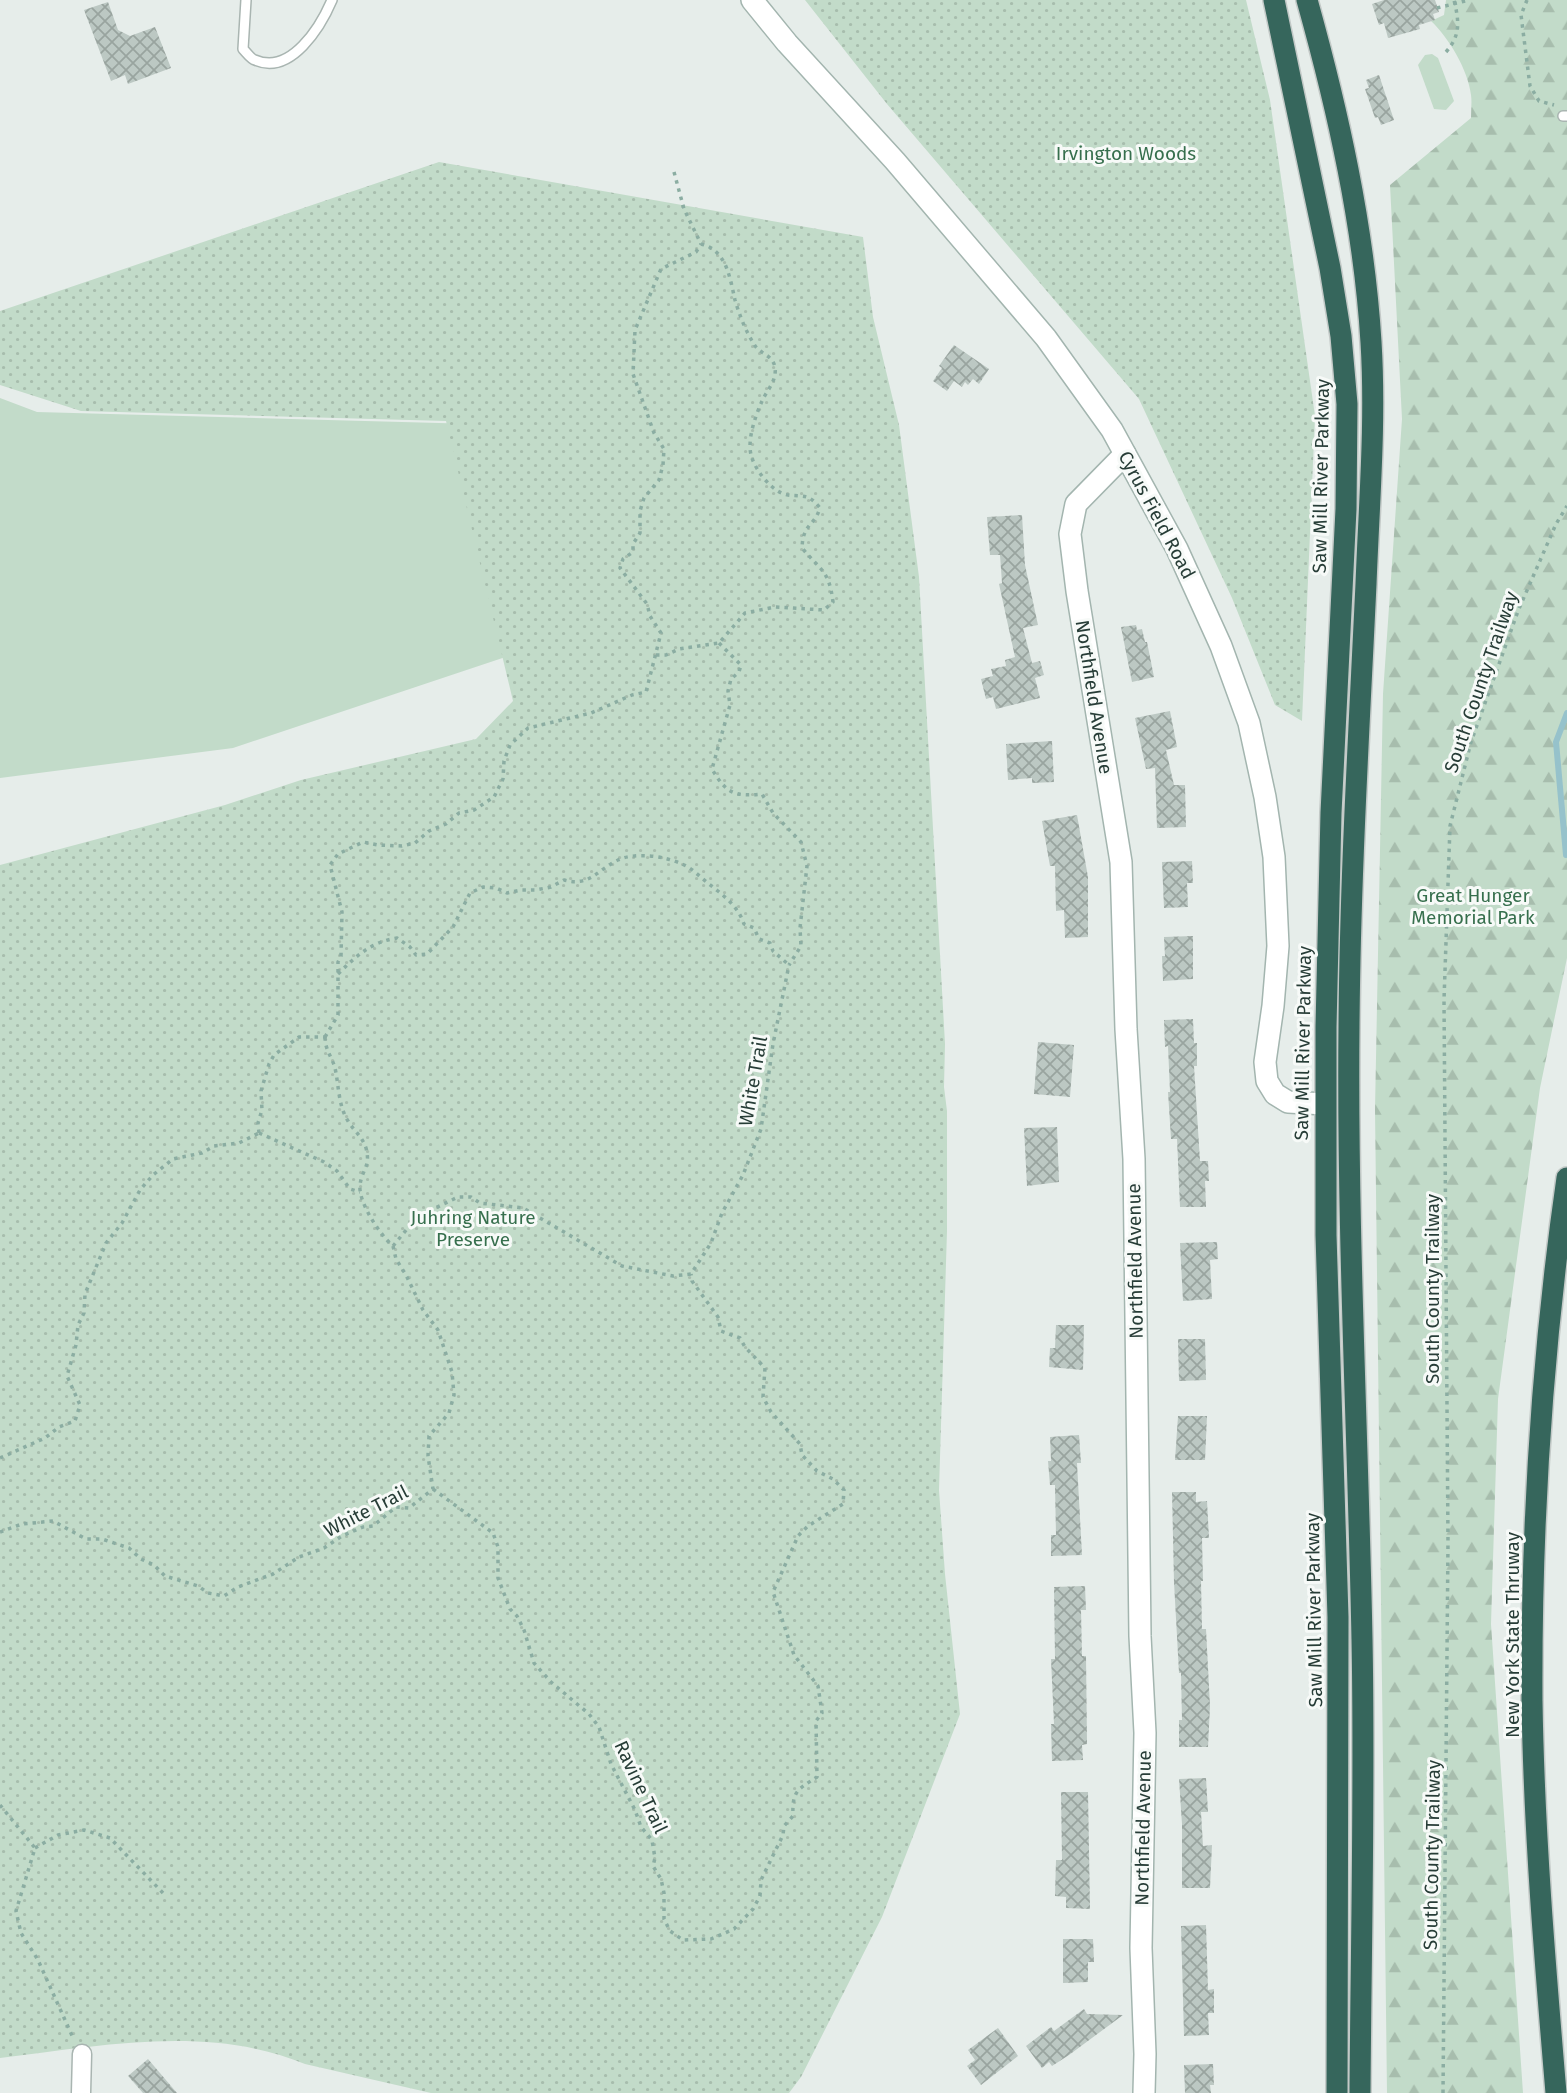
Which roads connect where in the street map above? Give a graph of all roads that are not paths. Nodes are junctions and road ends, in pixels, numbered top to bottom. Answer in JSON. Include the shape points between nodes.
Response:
{"nodes":[{"id":1,"x":246,"y":0,"type":"edge"},
{"id":2,"x":332,"y":0,"type":"edge"},
{"id":3,"x":752,"y":0,"type":"edge"},
{"id":4,"x":1274,"y":0,"type":"edge"},
{"id":5,"x":1307,"y":0,"type":"edge"},
{"id":6,"x":1125,"y":454,"type":"junction"},
{"id":7,"x":1325,"y":1104,"type":"junction"},
{"id":8,"x":1567,"y":1178,"type":"edge"},
{"id":9,"x":82,"y":2054,"type":"road end"},
{"id":10,"x":81,"y":2093,"type":"edge"},
{"id":11,"x":1144,"y":2093,"type":"edge"},
{"id":12,"x":1337,"y":2093,"type":"edge"},
{"id":13,"x":1360,"y":2093,"type":"edge"},
{"id":14,"x":1556,"y":2093,"type":"edge"}],
"edges":[{"from":1,"to":2,"type":"lane","via":[[243,48],[254,60],[277,63],[296,53],[322,23]]},
{"from":3,"to":6,"type":"street","name":"Cyrus Field Road","via":[[1046,338]]},
{"from":4,"to":7,"type":"highway","name":"Saw Mill River Parkway","via":[[1329,268],[1347,404],[1328,888]]},
{"from":5,"to":13,"type":"highway","via":[[1353,204],[1371,350],[1348,1077],[1362,1645]]},
{"from":6,"to":7,"type":"street","name":"Cyrus Field Road","via":[[1177,549],[1221,646],[1252,735],[1265,797],[1277,899],[1278,957],[1265,1062],[1267,1082],[1288,1102]]},
{"from":6,"to":11,"type":"street","name":"Northfield Avenue","via":[[1076,504],[1070,534],[1121,862],[1134,1159],[1145,1734]]},
{"from":7,"to":12,"type":"highway","name":"Saw Mill River Parkway","via":[[1338,1629]]},
{"from":8,"to":14,"type":"highway","name":"New York State Thruway","via":[[1540,1424],[1532,1634],[1537,1843]]},
{"from":9,"to":10,"type":"street"}]}
